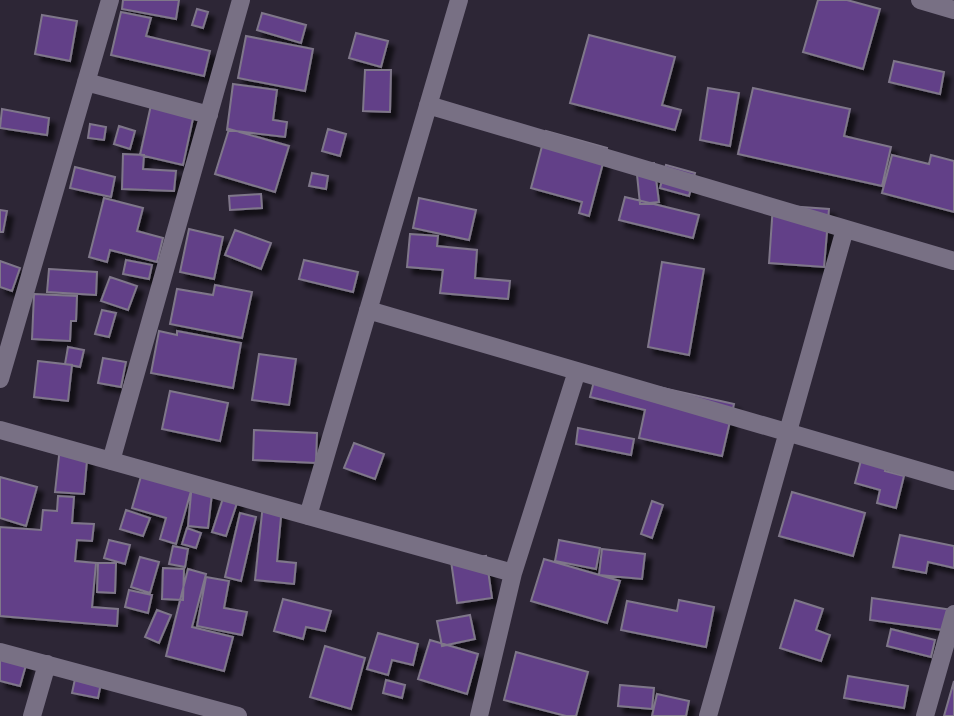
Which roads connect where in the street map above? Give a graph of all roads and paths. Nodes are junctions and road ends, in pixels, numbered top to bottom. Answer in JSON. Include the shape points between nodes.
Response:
{"nodes":[{"id":1,"x":110,"y":0,"type":"edge"},
{"id":2,"x":241,"y":0,"type":"edge"},
{"id":3,"x":459,"y":0,"type":"edge"},
{"id":4,"x":920,"y":0,"type":"edge"},
{"id":5,"x":954,"y":10,"type":"edge"},
{"id":6,"x":86,"y":82,"type":"junction"},
{"id":7,"x":428,"y":105,"type":"junction"},
{"id":8,"x":209,"y":115,"type":"junction"},
{"id":9,"x":845,"y":229,"type":"junction"},
{"id":10,"x":954,"y":261,"type":"edge"},
{"id":11,"x":369,"y":310,"type":"junction"},
{"id":12,"x":577,"y":371,"type":"junction"},
{"id":13,"x":0,"y":379,"type":"edge"},
{"id":14,"x":0,"y":430,"type":"edge"},
{"id":15,"x":787,"y":433,"type":"junction"},
{"id":16,"x":111,"y":461,"type":"junction"},
{"id":17,"x":954,"y":481,"type":"edge"},
{"id":18,"x":308,"y":516,"type":"junction"},
{"id":19,"x":513,"y":573,"type":"junction"},
{"id":20,"x":954,"y":614,"type":"edge"},
{"id":21,"x":0,"y":652,"type":"edge"},
{"id":22,"x":47,"y":664,"type":"junction"},
{"id":23,"x":32,"y":716,"type":"edge"},
{"id":24,"x":238,"y":716,"type":"edge"},
{"id":25,"x":479,"y":716,"type":"edge"},
{"id":26,"x":708,"y":716,"type":"edge"},
{"id":27,"x":925,"y":716,"type":"edge"}],
"edges":[{"from":1,"to":6,"type":"street"},
{"from":2,"to":8,"type":"street"},
{"from":3,"to":7,"type":"street"},
{"from":4,"to":5,"type":"street"},
{"from":6,"to":8,"type":"street"},
{"from":6,"to":13,"type":"street"},
{"from":7,"to":9,"type":"street"},
{"from":7,"to":11,"type":"street"},
{"from":8,"to":16,"type":"street"},
{"from":9,"to":10,"type":"street"},
{"from":9,"to":15,"type":"street"},
{"from":11,"to":12,"type":"street"},
{"from":11,"to":18,"type":"street"},
{"from":12,"to":15,"type":"street"},
{"from":12,"to":19,"type":"street"},
{"from":14,"to":16,"type":"street"},
{"from":15,"to":17,"type":"street"},
{"from":15,"to":26,"type":"street"},
{"from":16,"to":18,"type":"street"},
{"from":18,"to":19,"type":"street"},
{"from":19,"to":25,"type":"street"},
{"from":20,"to":27,"type":"street"},
{"from":21,"to":22,"type":"street"},
{"from":22,"to":23,"type":"street"},
{"from":22,"to":24,"type":"street"}]}
